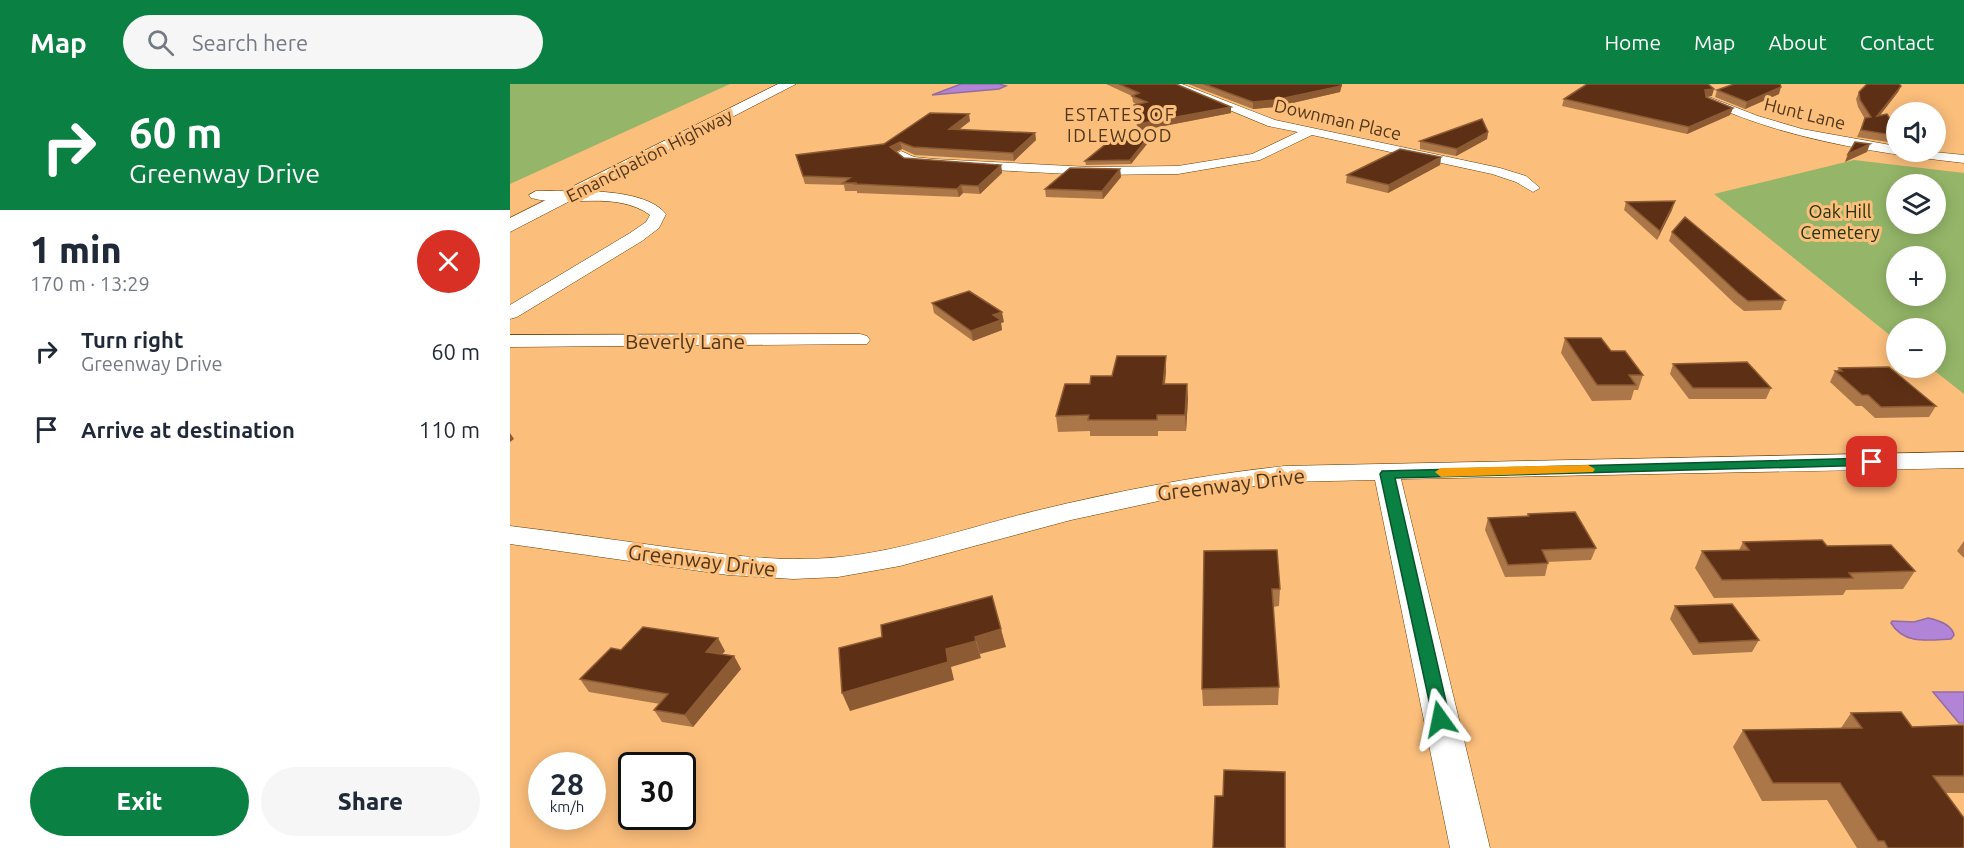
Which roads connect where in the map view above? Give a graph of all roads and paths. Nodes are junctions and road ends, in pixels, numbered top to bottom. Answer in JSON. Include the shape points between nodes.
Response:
{"nodes":[{"id":1,"x":763,"y":84,"type":"edge"},
{"id":2,"x":789,"y":84,"type":"edge"},
{"id":3,"x":1172,"y":84,"type":"edge"},
{"id":4,"x":1709,"y":100,"type":"edge"},
{"id":5,"x":1309,"y":132,"type":"junction"},
{"id":6,"x":1886,"y":148,"type":"edge"},
{"id":7,"x":901,"y":155,"type":"edge"},
{"id":8,"x":1946,"y":157,"type":"edge"},
{"id":9,"x":1964,"y":159,"type":"edge"},
{"id":10,"x":1533,"y":188,"type":"dead end"},
{"id":11,"x":536,"y":195,"type":"junction"},
{"id":12,"x":569,"y":196,"type":"junction"},
{"id":13,"x":510,"y":207,"type":"edge"},
{"id":14,"x":510,"y":226,"type":"edge"},
{"id":15,"x":510,"y":313,"type":"edge"},
{"id":16,"x":860,"y":340,"type":"dead end"},
{"id":17,"x":510,"y":341,"type":"edge"},
{"id":18,"x":1964,"y":460,"type":"edge"},
{"id":19,"x":1387,"y":474,"type":"junction"},
{"id":20,"x":510,"y":534,"type":"edge"},
{"id":21,"x":1470,"y":848,"type":"edge"}],
"edges":[{"from":1,"to":11,"type":"main road","name":"Emancipation Highway"},
{"from":2,"to":12,"type":"main road","name":"Emancipation Highway"},
{"from":3,"to":5,"type":"street","name":"Downman Place","via":[[1253,117]]},
{"from":4,"to":6,"type":"street","name":"Hunt Lane","via":[[1783,128]]},
{"from":5,"to":7,"type":"street","via":[[1255,157],[1178,170],[1089,171],[946,164],[911,161]]},
{"from":5,"to":10,"type":"street","name":"Downman Place","via":[[1495,171],[1521,179]]},
{"from":8,"to":9,"type":"street"},
{"from":11,"to":12,"type":"street"},
{"from":11,"to":13,"type":"main road","name":"Emancipation Highway"},
{"from":12,"to":14,"type":"main road","name":"Emancipation Highway"},
{"from":12,"to":15,"type":"street","via":[[643,205],[655,210],[657,220],[636,237]]},
{"from":16,"to":17,"type":"street","name":"Beverly Lane"},
{"from":18,"to":19,"type":"street","name":"Greenway Drive"},
{"from":19,"to":20,"type":"street","name":"Greenway Drive","via":[[1285,474],[1161,490],[895,558],[838,567],[741,567]]},
{"from":19,"to":21,"type":"street"}]}
